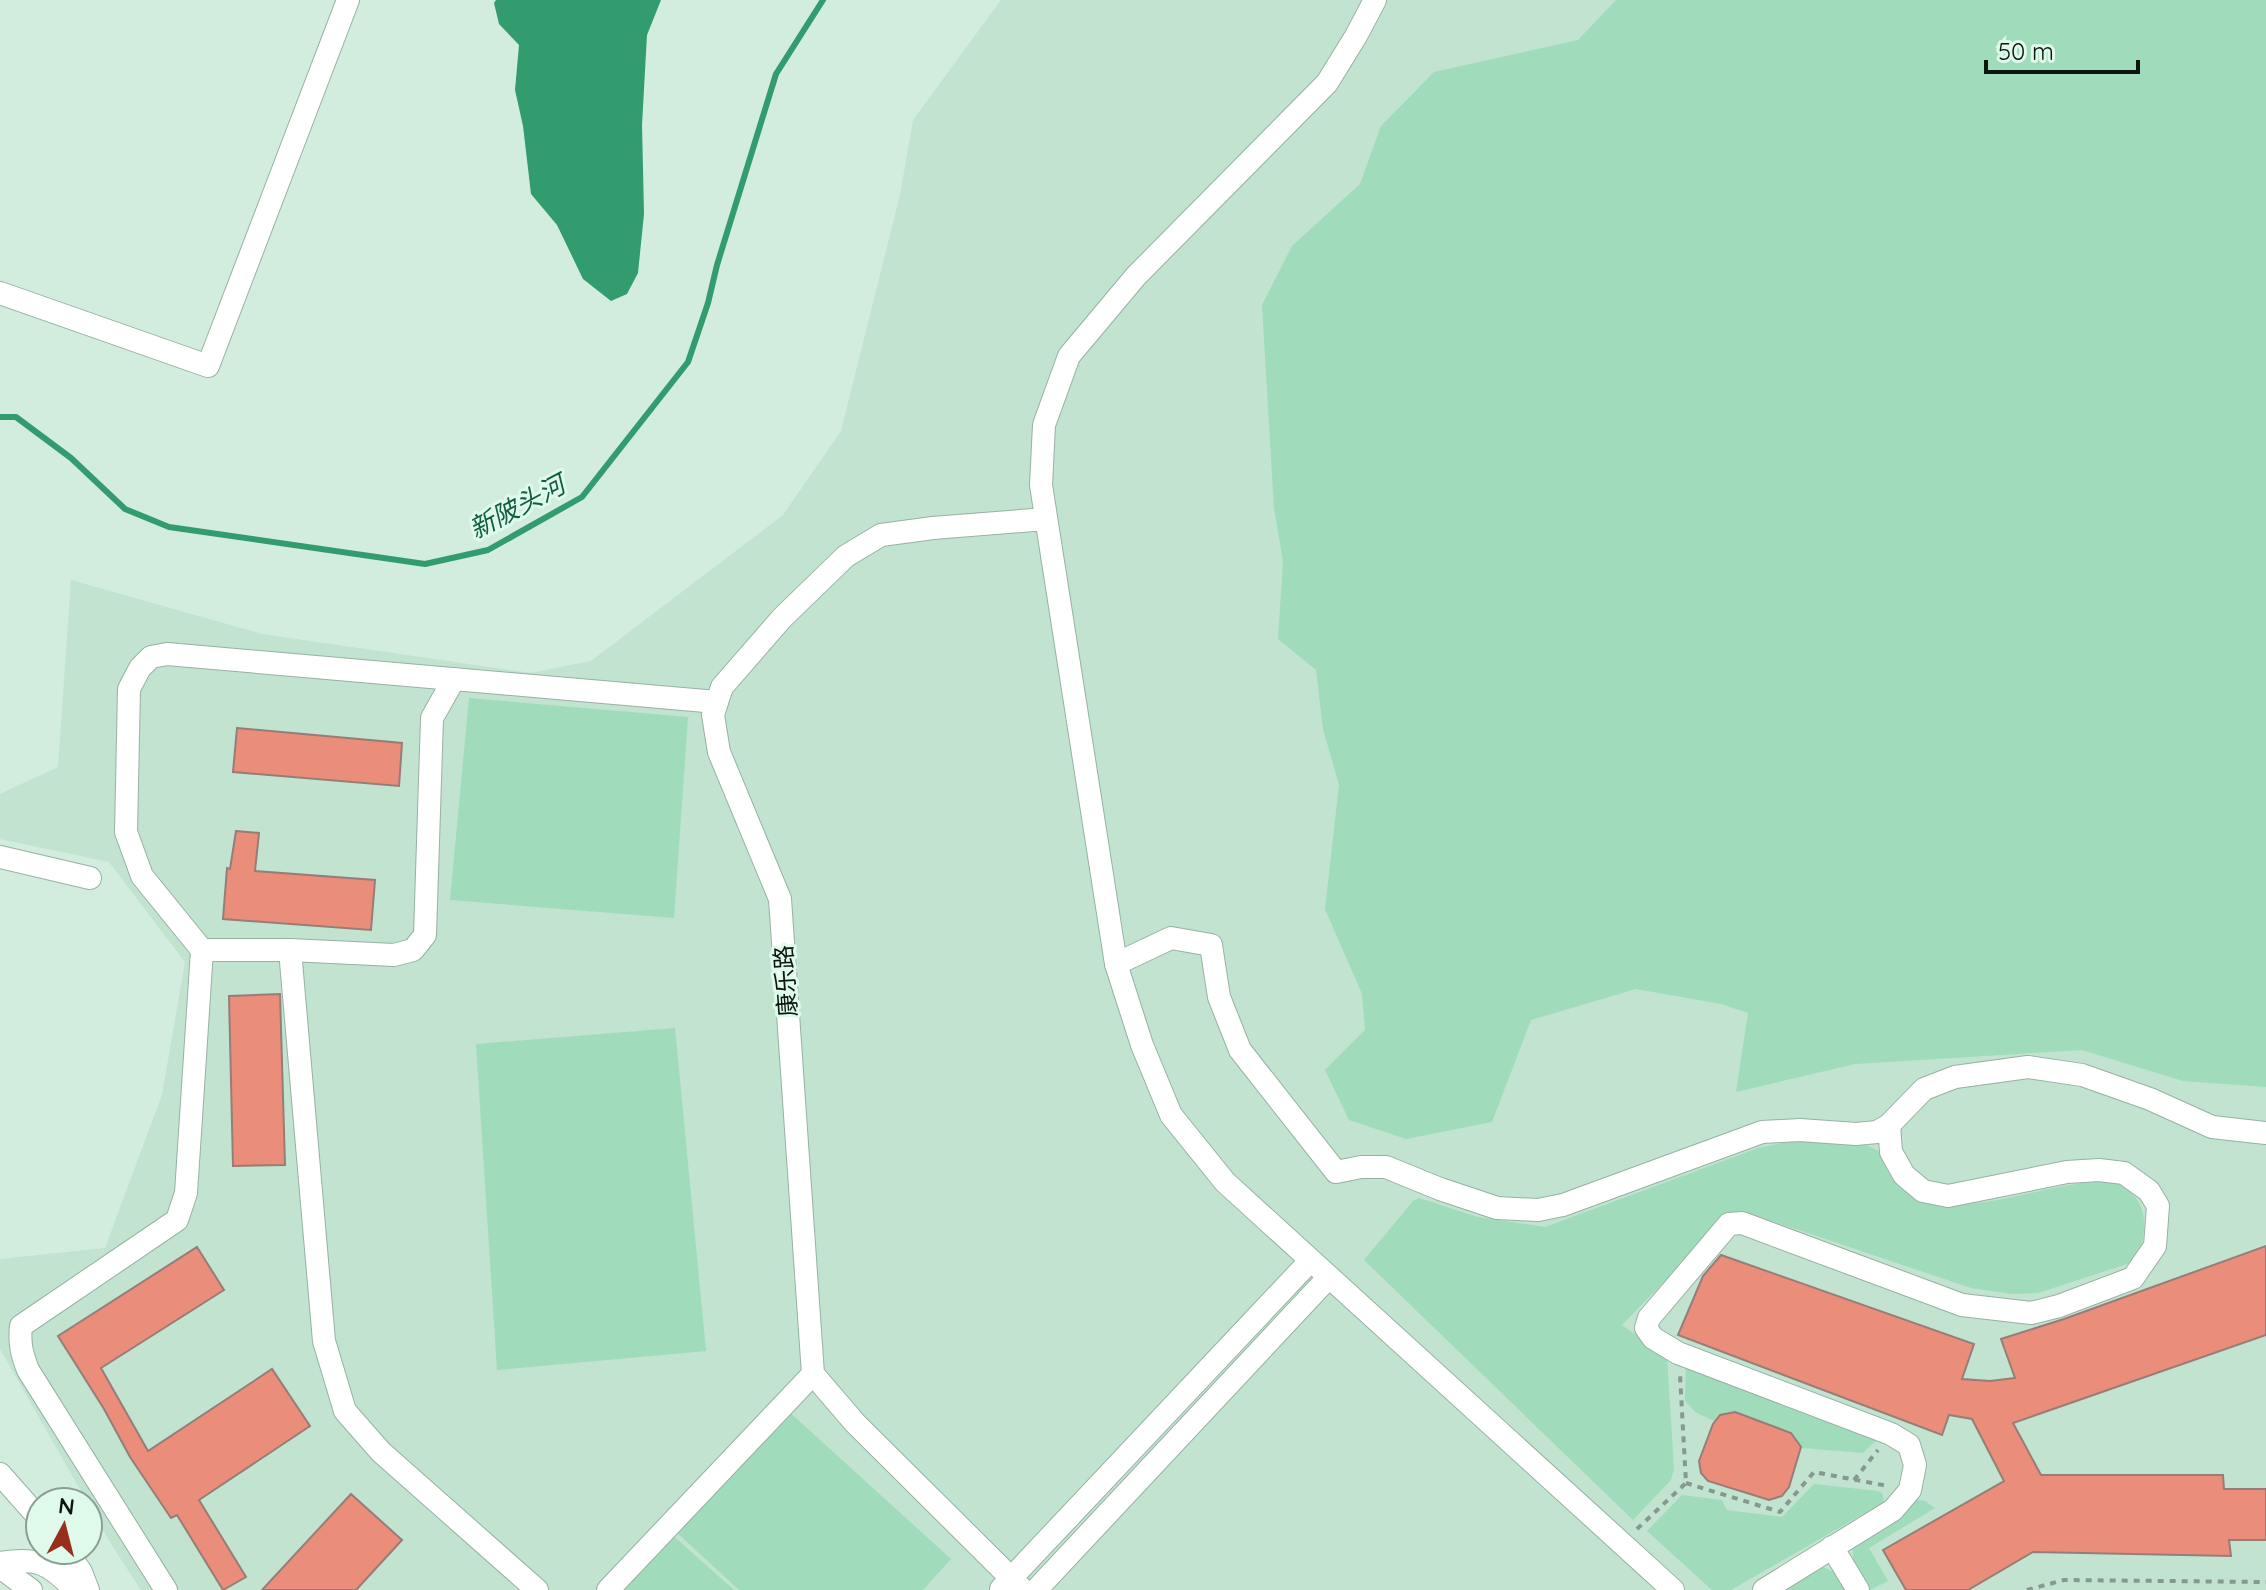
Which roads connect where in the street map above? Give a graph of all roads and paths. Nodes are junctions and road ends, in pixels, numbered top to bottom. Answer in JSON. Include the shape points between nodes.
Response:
{"nodes":[{"id":1,"x":348,"y":0,"type":"edge"},
{"id":2,"x":1375,"y":0,"type":"edge"},
{"id":3,"x":0,"y":293,"type":"edge"},
{"id":4,"x":1046,"y":519,"type":"junction"},
{"id":5,"x":454,"y":679,"type":"junction"},
{"id":6,"x":717,"y":702,"type":"junction"},
{"id":7,"x":0,"y":857,"type":"edge"},
{"id":8,"x":90,"y":878,"type":"dead end"},
{"id":9,"x":202,"y":950,"type":"junction"},
{"id":10,"x":290,"y":950,"type":"junction"},
{"id":11,"x":1116,"y":964,"type":"junction"},
{"id":12,"x":1889,"y":1125,"type":"junction"},
{"id":13,"x":2266,"y":1133,"type":"edge"},
{"id":14,"x":1310,"y":1261,"type":"junction"},
{"id":15,"x":1328,"y":1278,"type":"junction"},
{"id":16,"x":1678,"y":1353,"type":"junction"},
{"id":17,"x":813,"y":1374,"type":"junction"},
{"id":18,"x":1891,"y":1434,"type":"junction"},
{"id":19,"x":0,"y":1474,"type":"edge"},
{"id":20,"x":1854,"y":1480,"type":"junction"},
{"id":21,"x":1686,"y":1483,"type":"junction"},
{"id":22,"x":1910,"y":1490,"type":"junction"},
{"id":23,"x":24,"y":1501,"type":"edge"},
{"id":24,"x":1633,"y":1533,"type":"dead end"},
{"id":25,"x":1832,"y":1547,"type":"junction"},
{"id":26,"x":0,"y":1565,"type":"edge"},
{"id":27,"x":77,"y":1566,"type":"edge"},
{"id":28,"x":2266,"y":1582,"type":"edge"},
{"id":29,"x":1011,"y":1586,"type":"edge"},
{"id":30,"x":31,"y":1590,"type":"edge"},
{"id":31,"x":75,"y":1590,"type":"edge"},
{"id":32,"x":88,"y":1590,"type":"edge"},
{"id":33,"x":166,"y":1590,"type":"edge"},
{"id":34,"x":537,"y":1590,"type":"edge"},
{"id":35,"x":608,"y":1590,"type":"edge"},
{"id":36,"x":1036,"y":1590,"type":"edge"},
{"id":37,"x":1673,"y":1590,"type":"edge"},
{"id":38,"x":1764,"y":1590,"type":"edge"},
{"id":39,"x":1858,"y":1590,"type":"edge"},
{"id":40,"x":2027,"y":1590,"type":"edge"}],
"edges":[{"from":1,"to":3,"type":"street","via":[[208,366]]},
{"from":2,"to":4,"type":"street","via":[[1327,83],[1136,276],[1069,356],[1044,425],[1041,485]]},
{"from":4,"to":6,"type":"street","via":[[881,535],[846,556],[782,618],[722,687]]},
{"from":4,"to":11,"type":"street"},
{"from":5,"to":6,"type":"street"},
{"from":5,"to":9,"type":"street","via":[[167,654],[151,657],[140,668],[129,689],[126,832],[142,876]]},
{"from":5,"to":10,"type":"street","via":[[432,718],[425,935],[413,950],[394,955]]},
{"from":6,"to":17,"type":"street","name":"康乐路","via":[[713,715],[719,752],[780,899]]},
{"from":7,"to":8,"type":"street"},
{"from":9,"to":10,"type":"street"},
{"from":9,"to":33,"type":"street","via":[[186,1193],[177,1220],[21,1326],[19,1339],[28,1370]]},
{"from":10,"to":34,"type":"street","via":[[324,1341],[345,1411],[381,1452]]},
{"from":11,"to":12,"type":"street","via":[[1171,938],[1211,945],[1219,997],[1240,1050],[1336,1172],[1386,1167],[1497,1208],[1563,1205],[1762,1132],[1856,1134]]},
{"from":11,"to":14,"type":"street","via":[[1171,1115],[1225,1182]]},
{"from":12,"to":13,"type":"street","via":[[1924,1089],[1955,1077],[2028,1067],[2082,1075],[2212,1127]]},
{"from":12,"to":16,"type":"street","via":[[1891,1152],[1904,1175],[1923,1191],[1948,1196],[2067,1172],[2124,1173],[2149,1191],[2158,1206],[2155,1246],[2133,1278],[2031,1313],[1962,1305],[1742,1223],[1729,1224],[1649,1318],[1646,1328],[1653,1338]]},
{"from":14,"to":15,"type":"street"},
{"from":14,"to":29,"type":"street"},
{"from":15,"to":36,"type":"street"},
{"from":15,"to":37,"type":"street"},
{"from":16,"to":18,"type":"street"},
{"from":16,"to":21,"type":"path"},
{"from":17,"to":29,"type":"street"},
{"from":17,"to":35,"type":"street"},
{"from":18,"to":20,"type":"path"},
{"from":18,"to":22,"type":"street","via":[[1909,1445],[1915,1465]]},
{"from":19,"to":23,"type":"street"},
{"from":20,"to":21,"type":"path","via":[[1814,1472],[1780,1512]]},
{"from":20,"to":22,"type":"path"},
{"from":21,"to":24,"type":"path"},
{"from":22,"to":25,"type":"street","via":[[1893,1510]]},
{"from":25,"to":38,"type":"street"},
{"from":25,"to":39,"type":"street"},
{"from":26,"to":30,"type":"street"},
{"from":26,"to":31,"type":"street","via":[[37,1561]]},
{"from":27,"to":32,"type":"street"},
{"from":28,"to":40,"type":"path","via":[[2064,1580]]}]}
